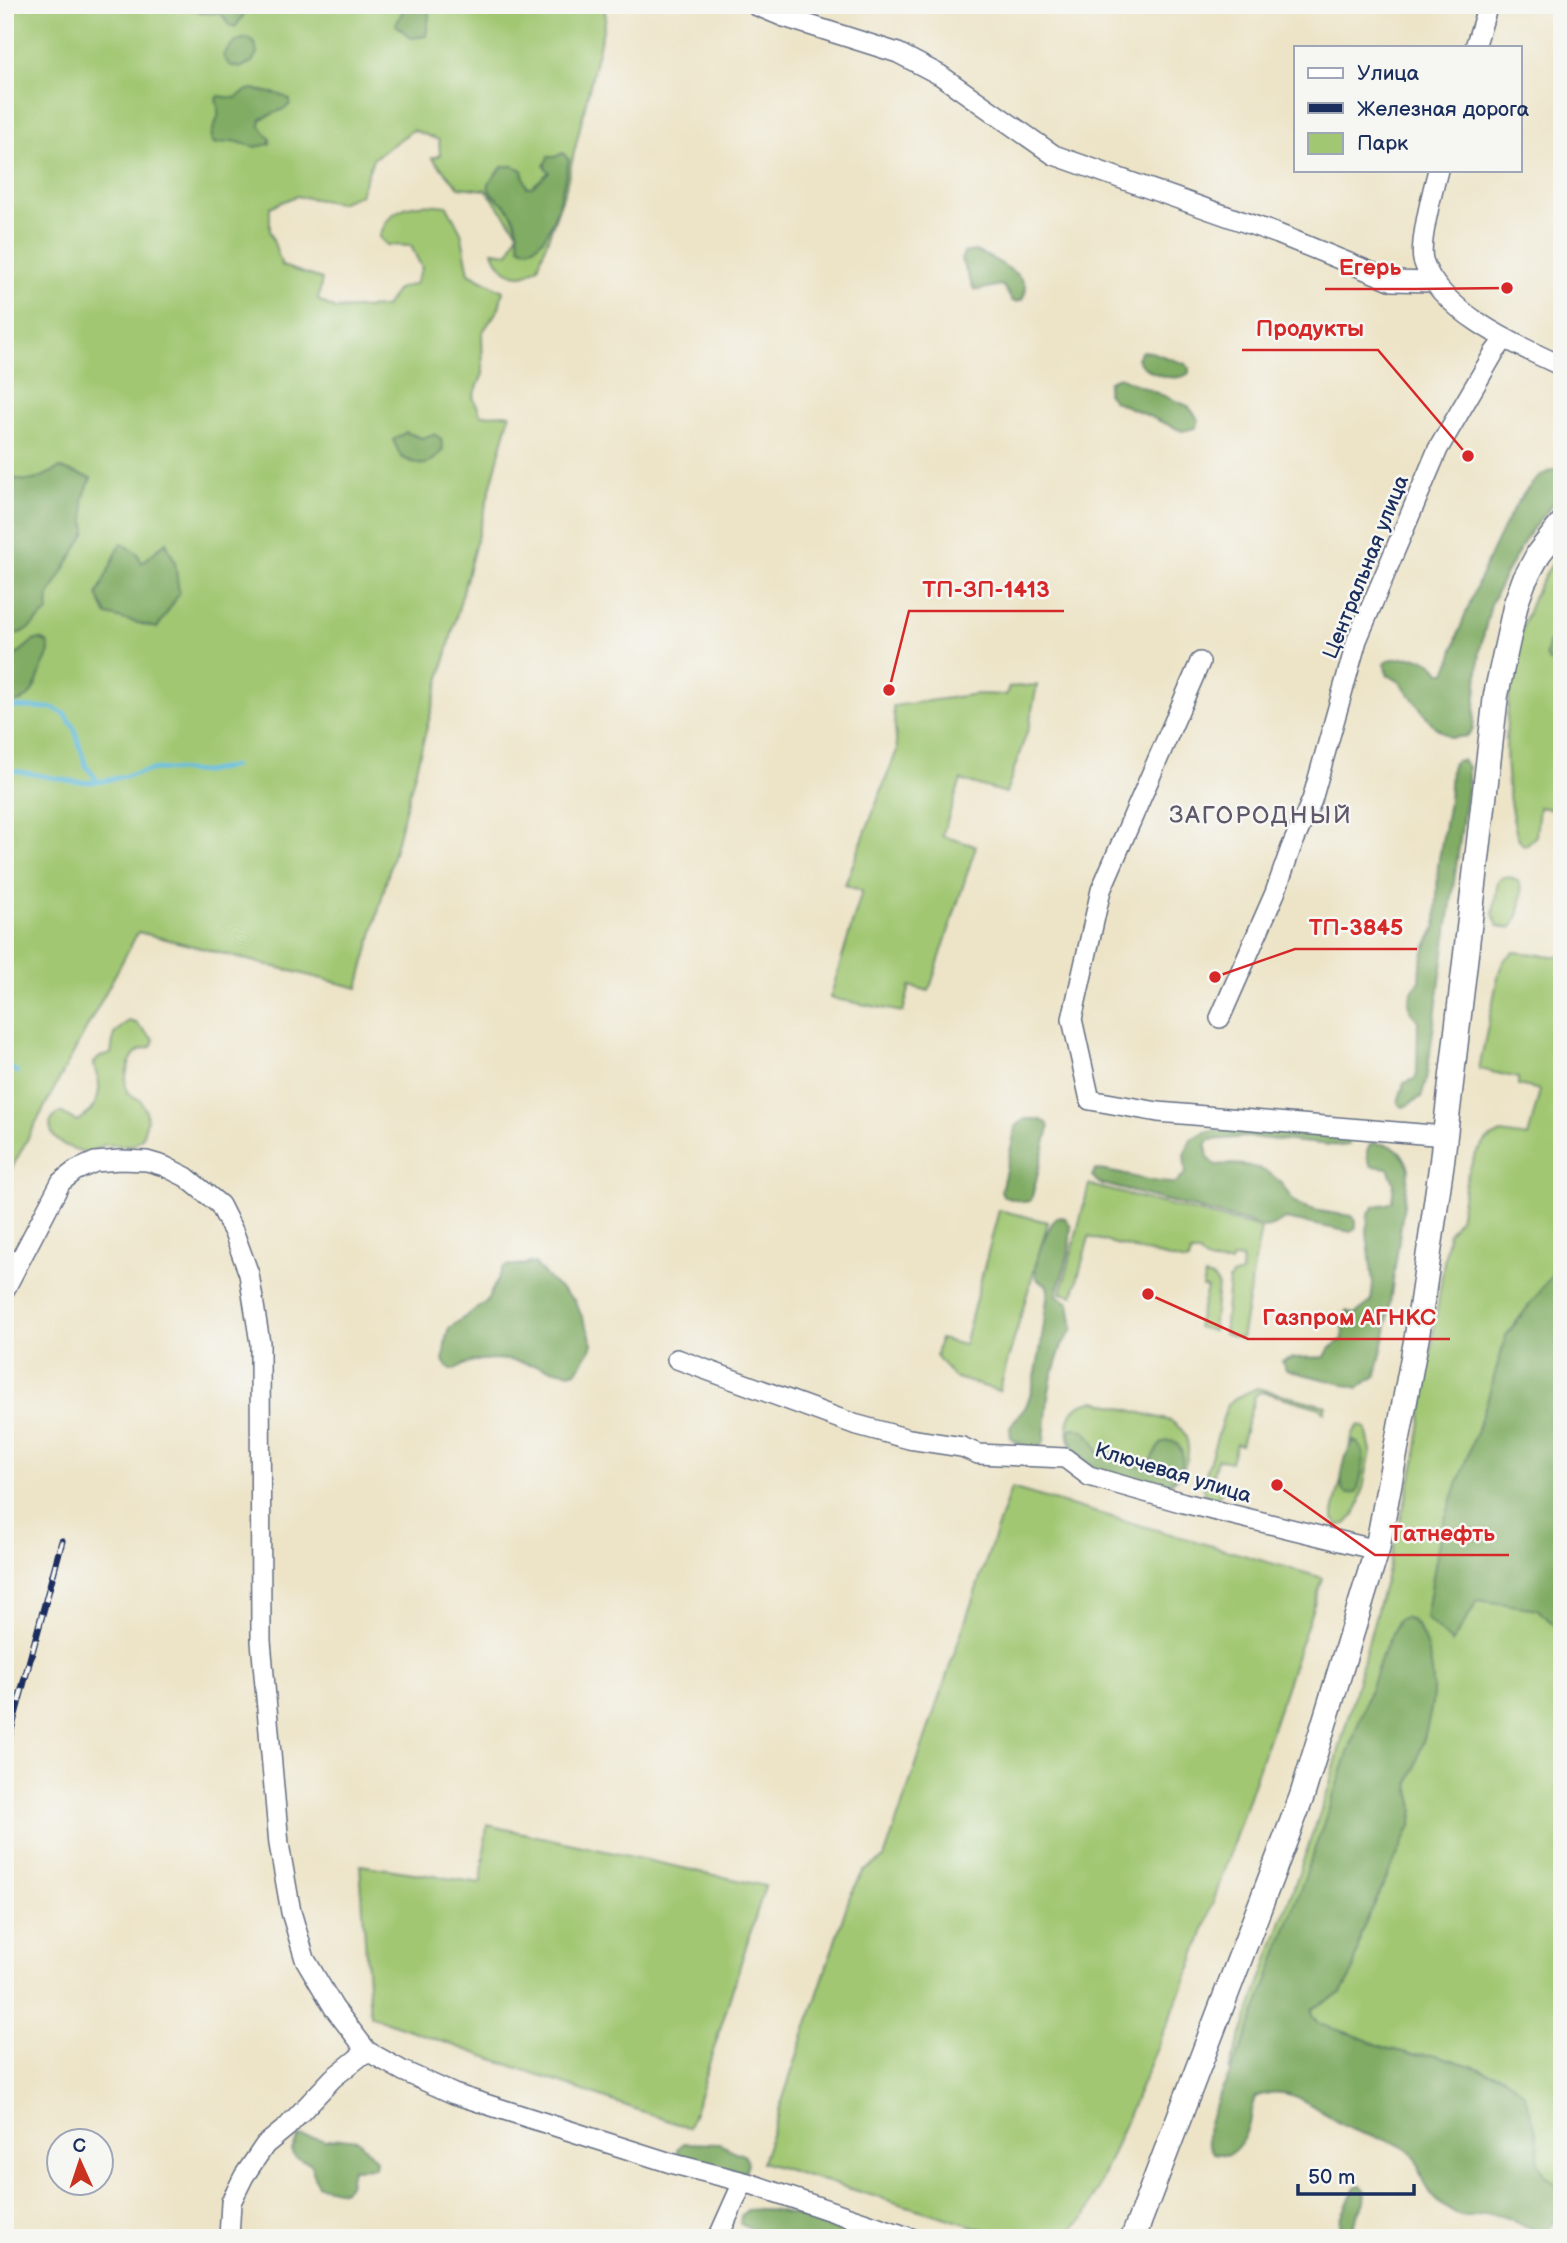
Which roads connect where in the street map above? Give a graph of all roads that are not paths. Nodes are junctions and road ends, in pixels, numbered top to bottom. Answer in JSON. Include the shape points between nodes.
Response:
{"nodes":[{"id":1,"x":755,"y":5,"type":"edge"},
{"id":2,"x":1488,"y":5,"type":"edge"},
{"id":3,"x":1475,"y":46,"type":"edge"},
{"id":4,"x":1438,"y":172,"type":"edge"},
{"id":5,"x":1433,"y":282,"type":"junction"},
{"id":6,"x":1504,"y":340,"type":"junction"},
{"id":7,"x":1562,"y":366,"type":"edge"},
{"id":8,"x":1562,"y":524,"type":"edge"},
{"id":9,"x":1200,"y":662,"type":"dead end"},
{"id":10,"x":1220,"y":1018,"type":"dead end"},
{"id":11,"x":1445,"y":1136,"type":"junction"},
{"id":12,"x":5,"y":1289,"type":"edge"},
{"id":13,"x":677,"y":1359,"type":"dead end"},
{"id":14,"x":1377,"y":1550,"type":"junction"},
{"id":15,"x":367,"y":2051,"type":"junction"},
{"id":16,"x":743,"y":2182,"type":"junction"},
{"id":17,"x":229,"y":2238,"type":"edge"},
{"id":18,"x":718,"y":2238,"type":"edge"},
{"id":19,"x":911,"y":2238,"type":"edge"},
{"id":20,"x":1133,"y":2238,"type":"edge"}],
"edges":[{"from":1,"to":5,"type":"street","via":[[898,53],[940,75],[1054,155],[1278,234],[1393,281]]},
{"from":2,"to":3,"type":"street"},
{"from":4,"to":5,"type":"street","via":[[1423,258]]},
{"from":5,"to":6,"type":"street","via":[[1465,313]]},
{"from":6,"to":7,"type":"street"},
{"from":6,"to":10,"type":"street","name":"Центральная улица","via":[[1438,449],[1357,640],[1312,800]]},
{"from":8,"to":11,"type":"main road","via":[[1524,581],[1496,695]]},
{"from":9,"to":11,"type":"street","via":[[1101,890],[1072,1019],[1090,1100],[1158,1112]]},
{"from":11,"to":14,"type":"main road","via":[[1417,1336]]},
{"from":12,"to":15,"type":"street","via":[[61,1182],[95,1162],[147,1161],[175,1171],[220,1205],[234,1233],[249,1274],[260,1343],[261,1641],[279,1844],[305,1959]]},
{"from":13,"to":14,"type":"street","name":"Ключевая улица","via":[[854,1424],[978,1454],[1065,1458],[1089,1476]]},
{"from":14,"to":20,"type":"main road","via":[[1303,1796]]},
{"from":15,"to":16,"type":"street","via":[[454,2094]]},
{"from":15,"to":17,"type":"street","via":[[265,2145],[231,2202]]},
{"from":16,"to":18,"type":"street"},
{"from":16,"to":19,"type":"street"}]}
